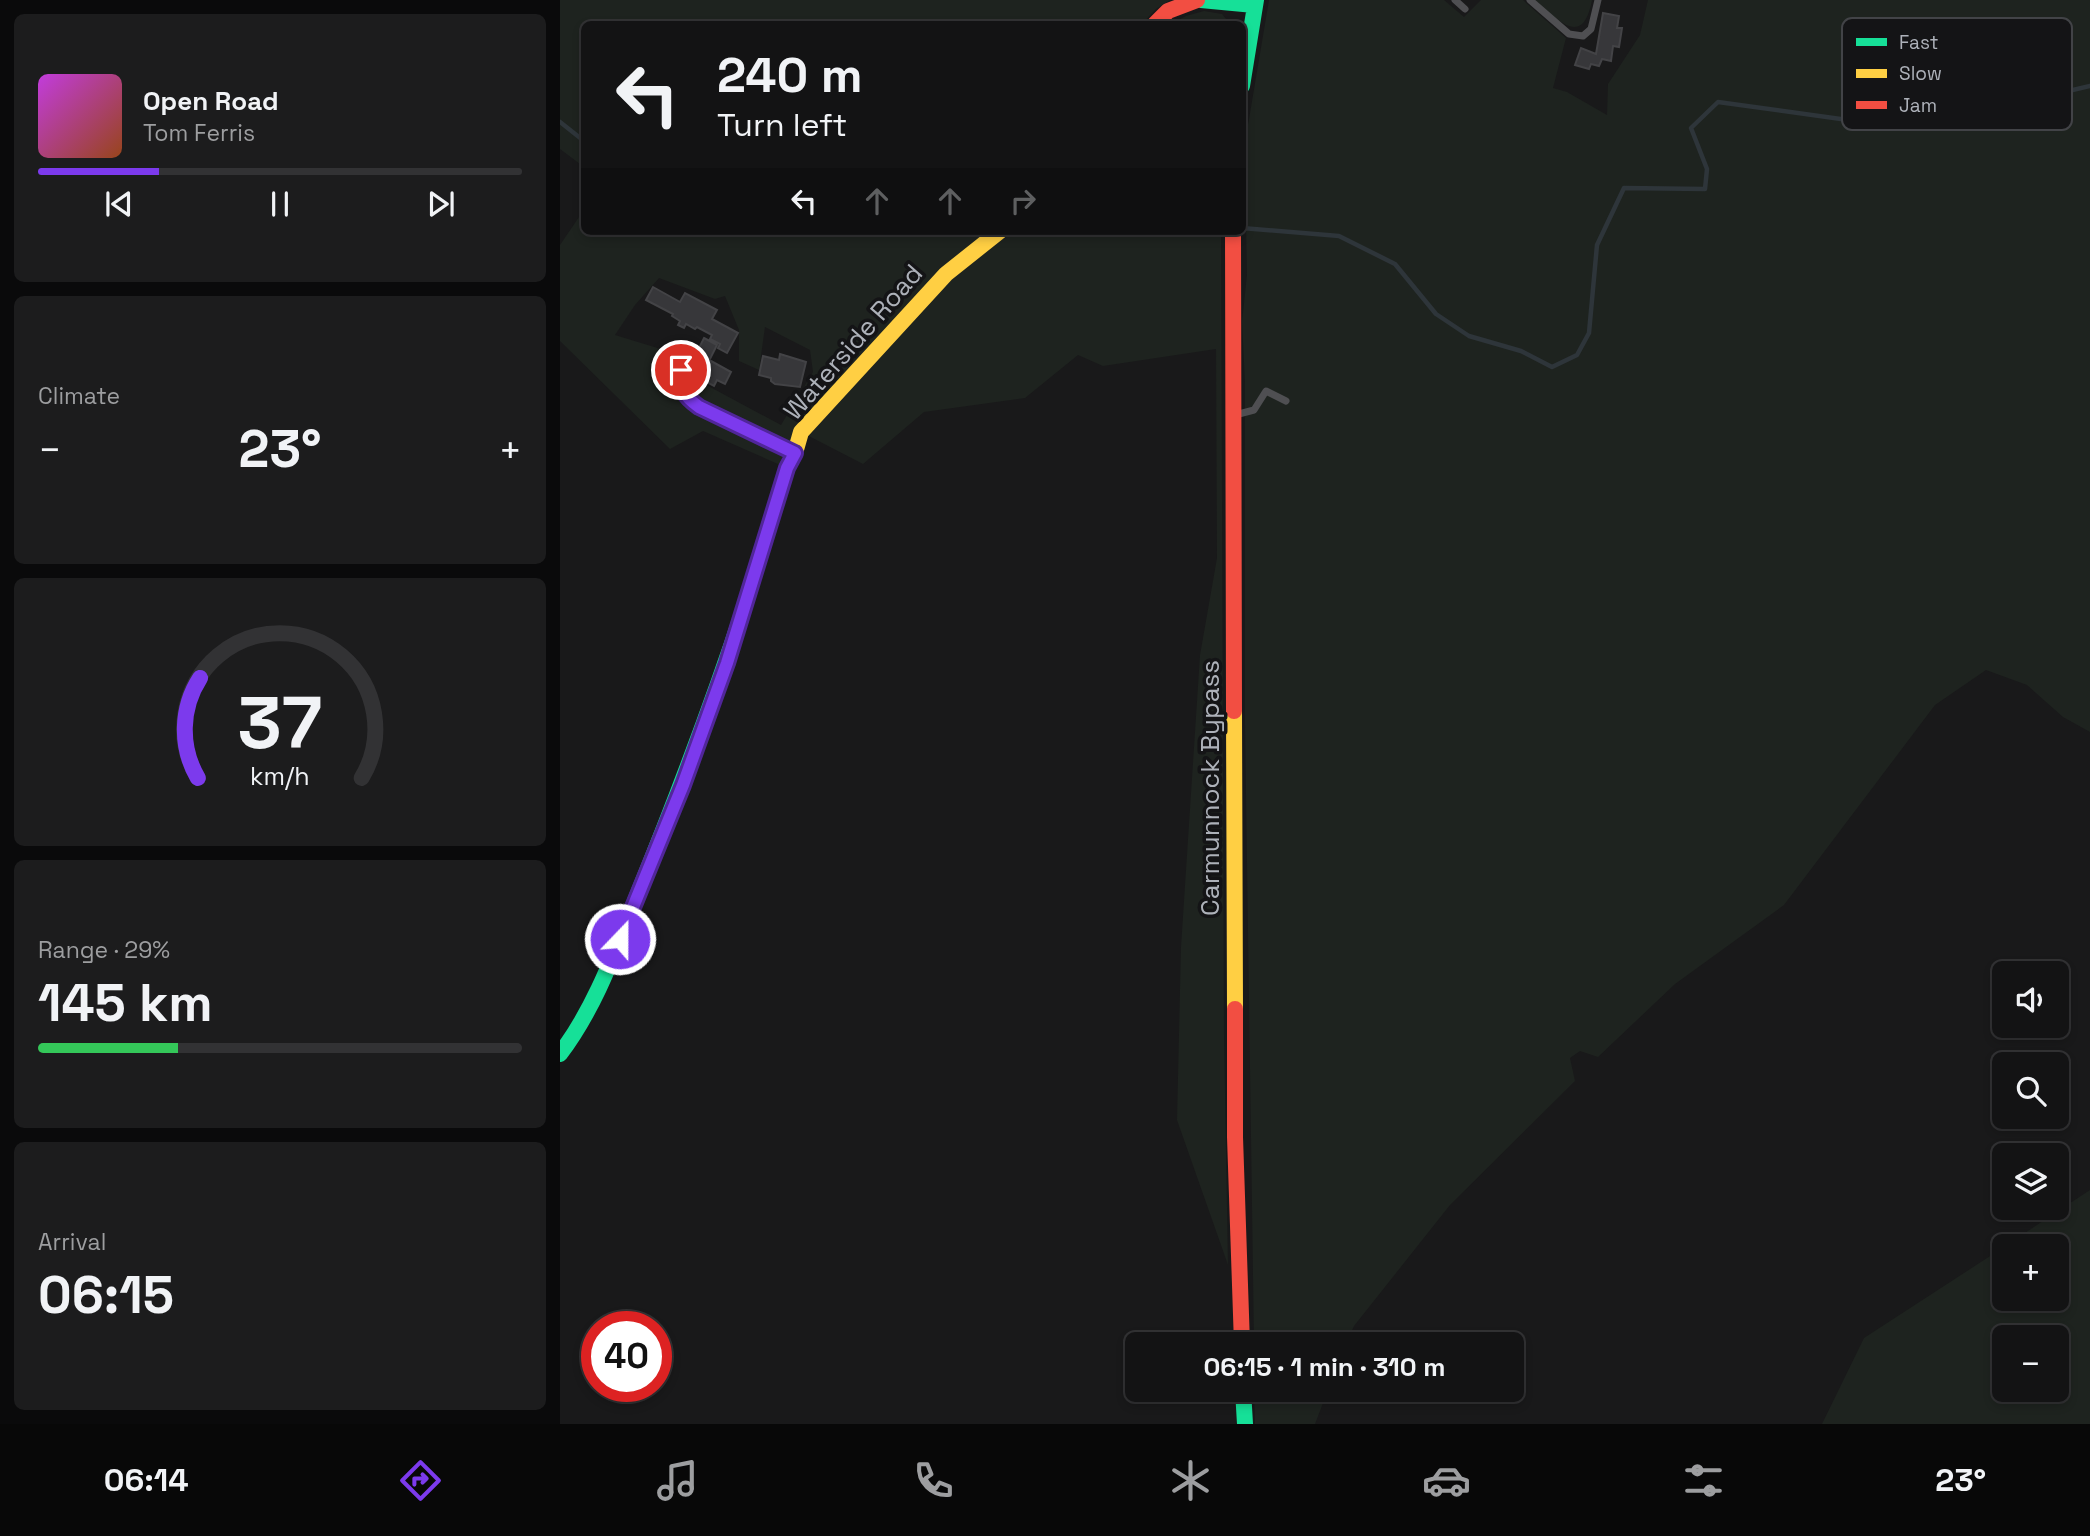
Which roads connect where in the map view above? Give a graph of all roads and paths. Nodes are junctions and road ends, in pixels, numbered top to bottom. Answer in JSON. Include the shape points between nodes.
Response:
{"nodes":[{"id":1,"x":1199,"y":0,"type":"edge"},
{"id":2,"x":1455,"y":0,"type":"edge"},
{"id":3,"x":1530,"y":0,"type":"edge"},
{"id":4,"x":1598,"y":0,"type":"edge"},
{"id":5,"x":1255,"y":2,"type":"edge"},
{"id":6,"x":1465,"y":9,"type":"dead end"},
{"id":7,"x":1158,"y":21,"type":"edge"},
{"id":8,"x":1246,"y":60,"type":"edge"},
{"id":9,"x":995,"y":235,"type":"edge"},
{"id":10,"x":1233,"y":235,"type":"edge"},
{"id":11,"x":685,"y":355,"type":"dead end"},
{"id":12,"x":1286,"y":401,"type":"dead end"},
{"id":13,"x":1234,"y":415,"type":"junction"},
{"id":14,"x":795,"y":453,"type":"junction"},
{"id":15,"x":560,"y":1054,"type":"edge"},
{"id":16,"x":1242,"y":1332,"type":"edge"},
{"id":17,"x":1244,"y":1402,"type":"edge"},
{"id":18,"x":1245,"y":1424,"type":"edge"}],
"edges":[{"from":1,"to":5,"type":"main road"},
{"from":1,"to":7,"type":"main road","via":[[1168,10]]},
{"from":2,"to":6,"type":"lane"},
{"from":3,"to":4,"type":"lane","via":[[1569,34],[1583,36],[1591,29]]},
{"from":5,"to":8,"type":"main road"},
{"from":9,"to":14,"type":"main road","name":"Waterside Road","via":[[946,274],[897,324],[801,432]]},
{"from":10,"to":13,"type":"main road","name":"Carmunnock Bypass"},
{"from":11,"to":14,"type":"lane","via":[[679,386],[686,397]]},
{"from":12,"to":13,"type":"lane","via":[[1266,391],[1254,410]]},
{"from":13,"to":16,"type":"main road","name":"Carmunnock Bypass","via":[[1235,1123]]},
{"from":14,"to":15,"type":"main road","name":"Waterside Road","via":[[683,785],[609,964],[581,1024]]},
{"from":17,"to":18,"type":"main road"}]}
